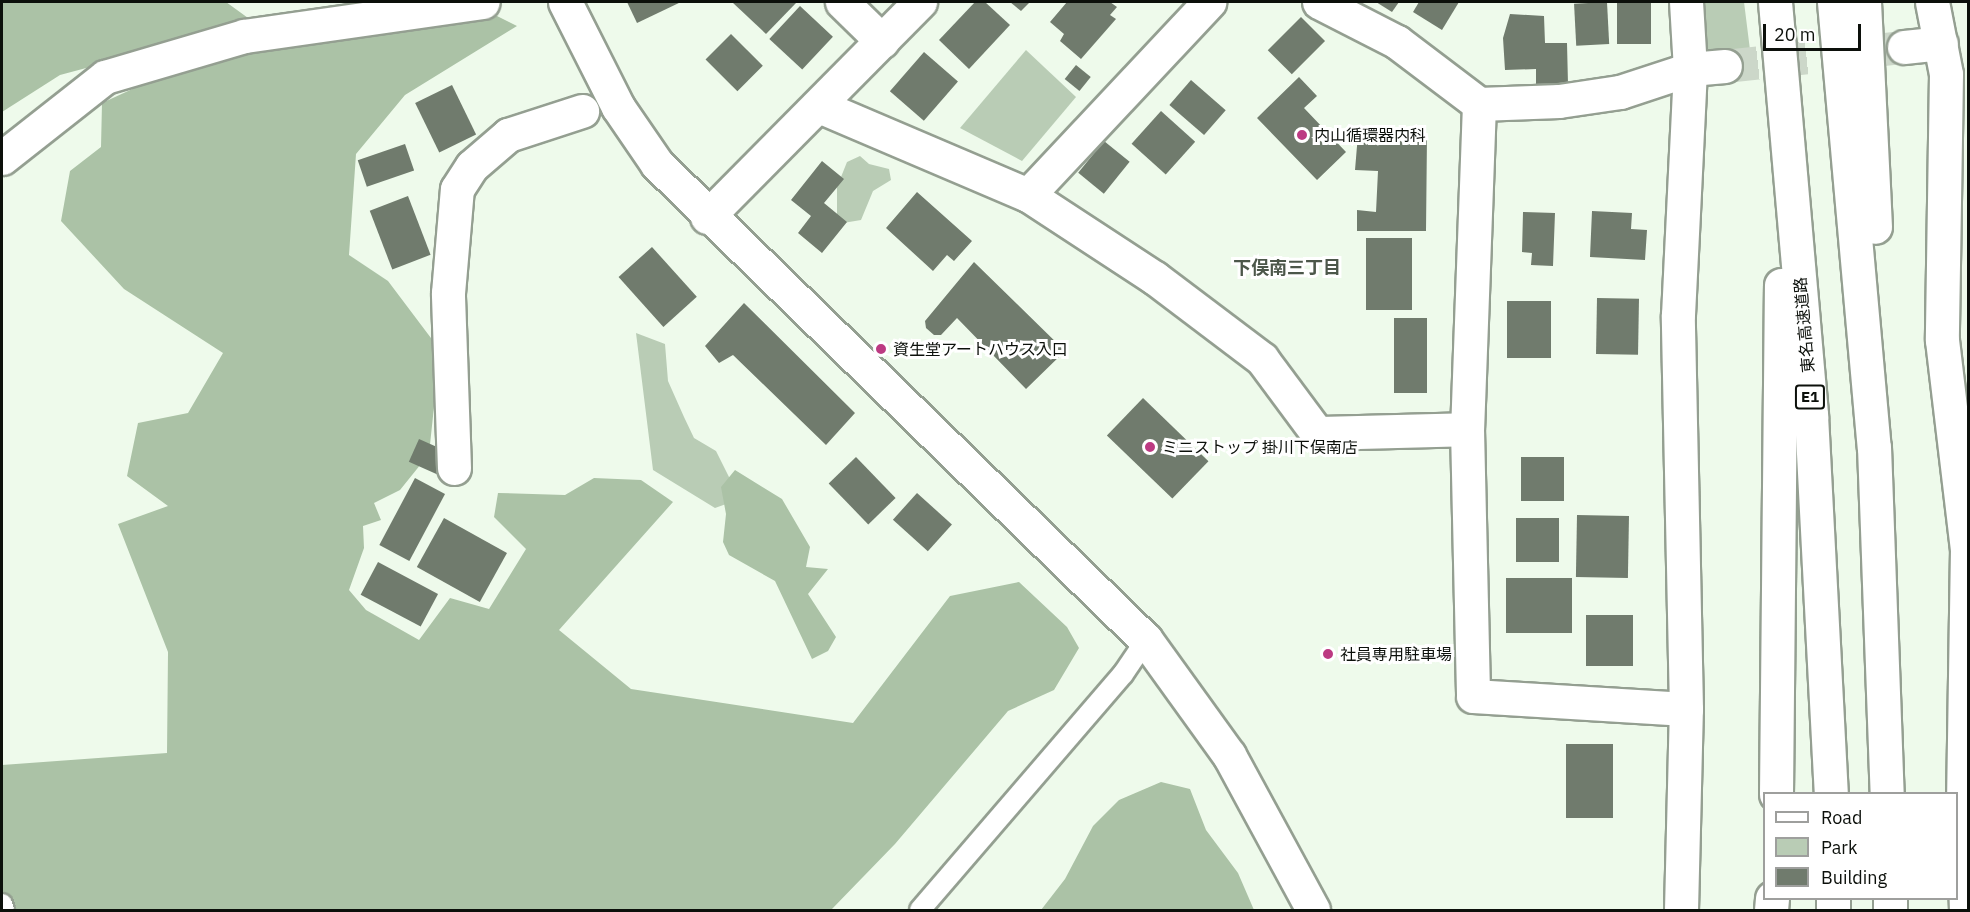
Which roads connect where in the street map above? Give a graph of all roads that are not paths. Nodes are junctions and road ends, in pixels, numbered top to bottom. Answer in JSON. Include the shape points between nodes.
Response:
{"nodes":[{"id":1,"x":483,"y":2,"type":"edge"},
{"id":2,"x":565,"y":2,"type":"edge"},
{"id":3,"x":842,"y":2,"type":"edge"},
{"id":4,"x":920,"y":2,"type":"edge"},
{"id":5,"x":1209,"y":2,"type":"edge"},
{"id":6,"x":1319,"y":2,"type":"edge"},
{"id":7,"x":1686,"y":2,"type":"edge"},
{"id":8,"x":1775,"y":2,"type":"edge"},
{"id":9,"x":1834,"y":2,"type":"edge"},
{"id":10,"x":1864,"y":2,"type":"edge"},
{"id":11,"x":1932,"y":2,"type":"edge"},
{"id":12,"x":882,"y":41,"type":"junction"},
{"id":13,"x":1941,"y":43,"type":"junction"},
{"id":14,"x":1904,"y":47,"type":"tunnel mouth"},
{"id":15,"x":1725,"y":66,"type":"tunnel mouth"},
{"id":16,"x":1690,"y":69,"type":"junction"},
{"id":17,"x":1783,"y":88,"type":"junction"},
{"id":18,"x":613,"y":97,"type":"junction"},
{"id":19,"x":1479,"y":104,"type":"junction"},
{"id":20,"x":819,"y":106,"type":"junction"},
{"id":21,"x":582,"y":111,"type":"joint"},
{"id":22,"x":2,"y":158,"type":"edge"},
{"id":23,"x":1028,"y":195,"type":"junction"},
{"id":24,"x":707,"y":217,"type":"junction"},
{"id":25,"x":1467,"y":429,"type":"junction"},
{"id":26,"x":1874,"y":447,"type":"junction"},
{"id":27,"x":454,"y":468,"type":"dead end"},
{"id":28,"x":1146,"y":640,"type":"junction"},
{"id":29,"x":1686,"y":709,"type":"junction"},
{"id":30,"x":1776,"y":792,"type":"edge"},
{"id":31,"x":1831,"y":792,"type":"edge"},
{"id":32,"x":1887,"y":792,"type":"edge"},
{"id":33,"x":2,"y":904,"type":"edge"},
{"id":34,"x":4,"y":910,"type":"edge"},
{"id":35,"x":920,"y":910,"type":"edge"},
{"id":36,"x":1313,"y":910,"type":"edge"},
{"id":37,"x":1681,"y":910,"type":"edge"},
{"id":38,"x":1966,"y":910,"type":"edge"}],
"edges":[{"from":1,"to":22,"type":"main road","via":[[244,36],[105,77]]},
{"from":2,"to":18,"type":"main road"},
{"from":3,"to":12,"type":"main road"},
{"from":4,"to":12,"type":"main road"},
{"from":5,"to":23,"type":"main road"},
{"from":6,"to":19,"type":"main road","via":[[1397,42]]},
{"from":7,"to":16,"type":"main road"},
{"from":8,"to":17,"type":"main road","name":"東名高速道路","number":"E1"},
{"from":9,"to":26,"type":"main road"},
{"from":10,"to":26,"type":"main road","via":[[1876,248]]},
{"from":11,"to":13,"type":"main road"},
{"from":12,"to":20,"type":"main road"},
{"from":13,"to":14,"type":"main road"},
{"from":13,"to":38,"type":"main road","via":[[1947,74],[1942,340],[1967,549],[1963,815]]},
{"from":15,"to":16,"type":"main road"},
{"from":16,"to":19,"type":"main road","via":[[1620,92],[1559,101]]},
{"from":16,"to":29,"type":"main road","via":[[1678,315]]},
{"from":17,"to":30,"type":"main road"},
{"from":17,"to":31,"type":"main road","name":"東名高速道路","number":"E1","via":[[1811,415]]},
{"from":18,"to":21,"type":"lane"},
{"from":18,"to":24,"type":"main road","via":[[657,164]]},
{"from":19,"to":25,"type":"main road"},
{"from":20,"to":23,"type":"main road"},
{"from":20,"to":24,"type":"main road"},
{"from":21,"to":27,"type":"main road","via":[[508,135],[472,166],[457,189],[448,293]]},
{"from":23,"to":25,"type":"main road","via":[[1155,278],[1262,359],[1317,432]]},
{"from":24,"to":28,"type":"main road"},
{"from":25,"to":29,"type":"main road","via":[[1473,696]]},
{"from":26,"to":32,"type":"main road"},
{"from":28,"to":35,"type":"lane","via":[[1123,674]]},
{"from":28,"to":36,"type":"main road","via":[[1228,755]]},
{"from":29,"to":37,"type":"main road"},
{"from":33,"to":34,"type":"lane"}]}
